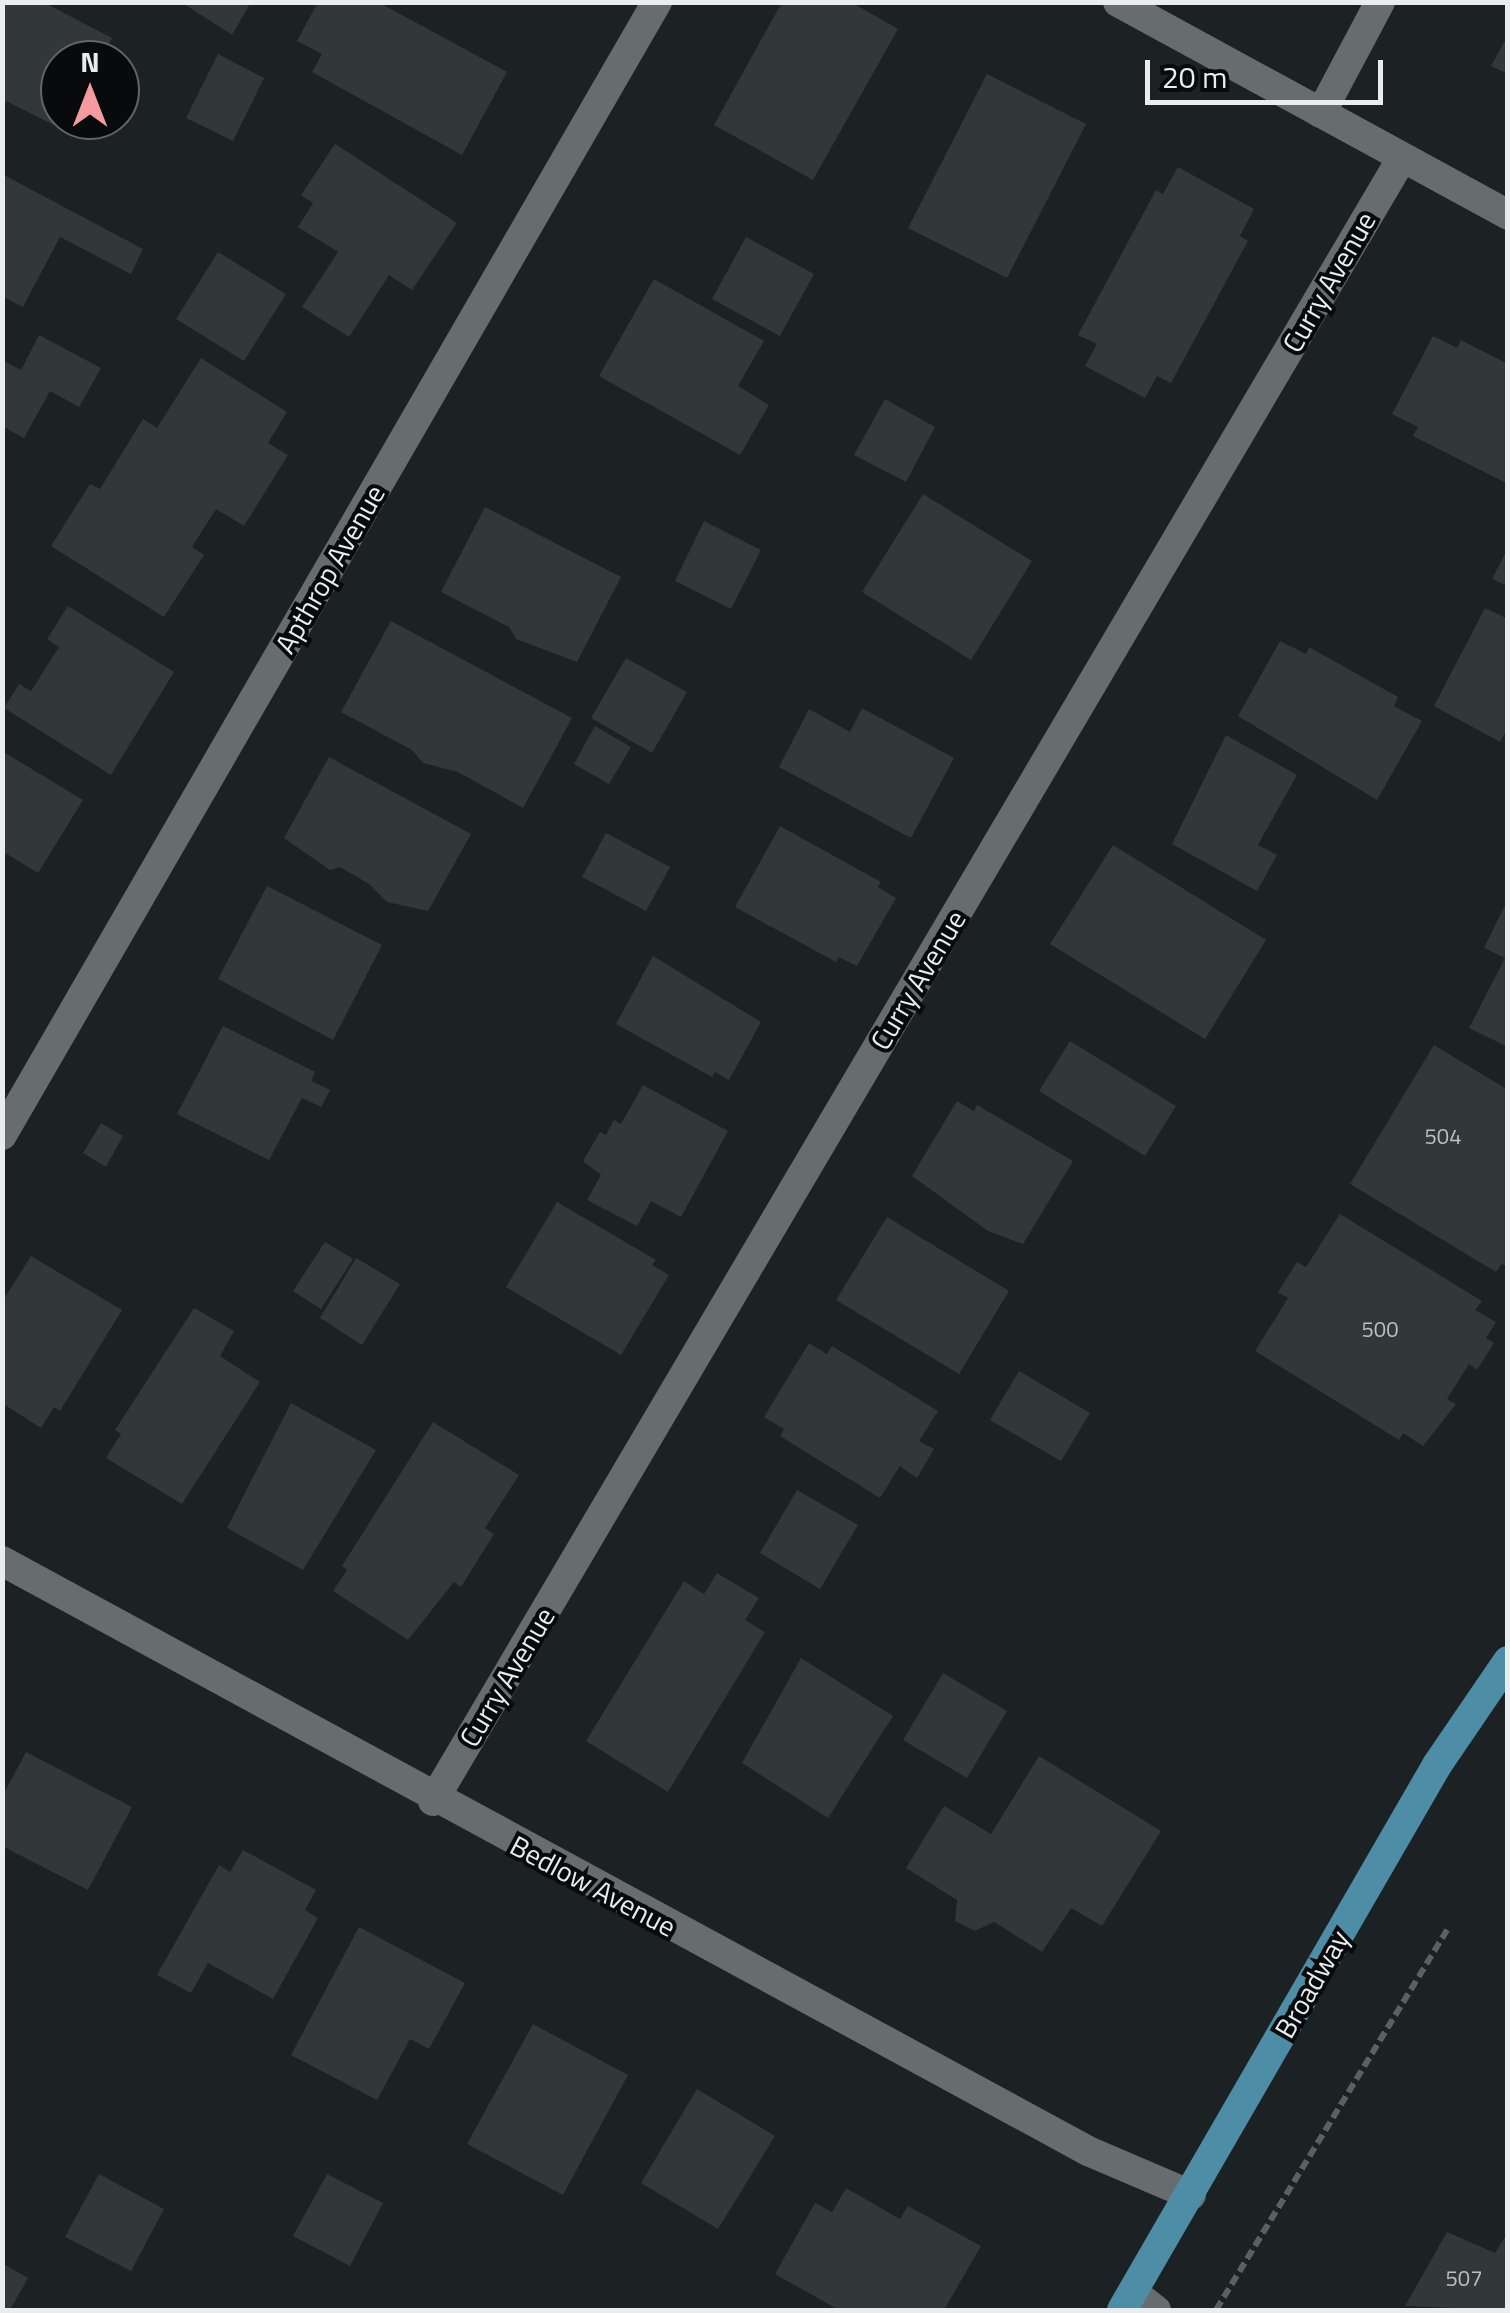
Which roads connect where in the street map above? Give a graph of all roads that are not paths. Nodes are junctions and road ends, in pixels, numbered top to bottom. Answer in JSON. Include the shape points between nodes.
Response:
{"nodes":[{"id":1,"x":657,"y":2,"type":"edge"},
{"id":2,"x":1118,"y":2,"type":"edge"},
{"id":3,"x":1380,"y":2,"type":"edge"},
{"id":4,"x":1321,"y":113,"type":"junction"},
{"id":5,"x":1402,"y":158,"type":"junction"},
{"id":6,"x":1508,"y":214,"type":"edge"},
{"id":7,"x":2,"y":1135,"type":"edge"},
{"id":8,"x":2,"y":1562,"type":"edge"},
{"id":9,"x":1508,"y":1661,"type":"edge"},
{"id":10,"x":433,"y":1801,"type":"junction"},
{"id":11,"x":1191,"y":2195,"type":"junction"},
{"id":12,"x":1137,"y":2304,"type":"edge"}],
"edges":[{"from":1,"to":7,"type":"street","name":"Apthrop Avenue"},
{"from":2,"to":4,"type":"street"},
{"from":3,"to":4,"type":"street"},
{"from":4,"to":5,"type":"street"},
{"from":5,"to":6,"type":"street"},
{"from":5,"to":10,"type":"street","name":"Curry Avenue"},
{"from":8,"to":10,"type":"street","name":"Bedlow Avenue"},
{"from":9,"to":11,"type":"main road","name":"Broadway","via":[[1437,1765]]},
{"from":10,"to":11,"type":"street","name":"Bedlow Avenue","via":[[1088,2152]]},
{"from":11,"to":12,"type":"main road","name":"Broadway"}]}
